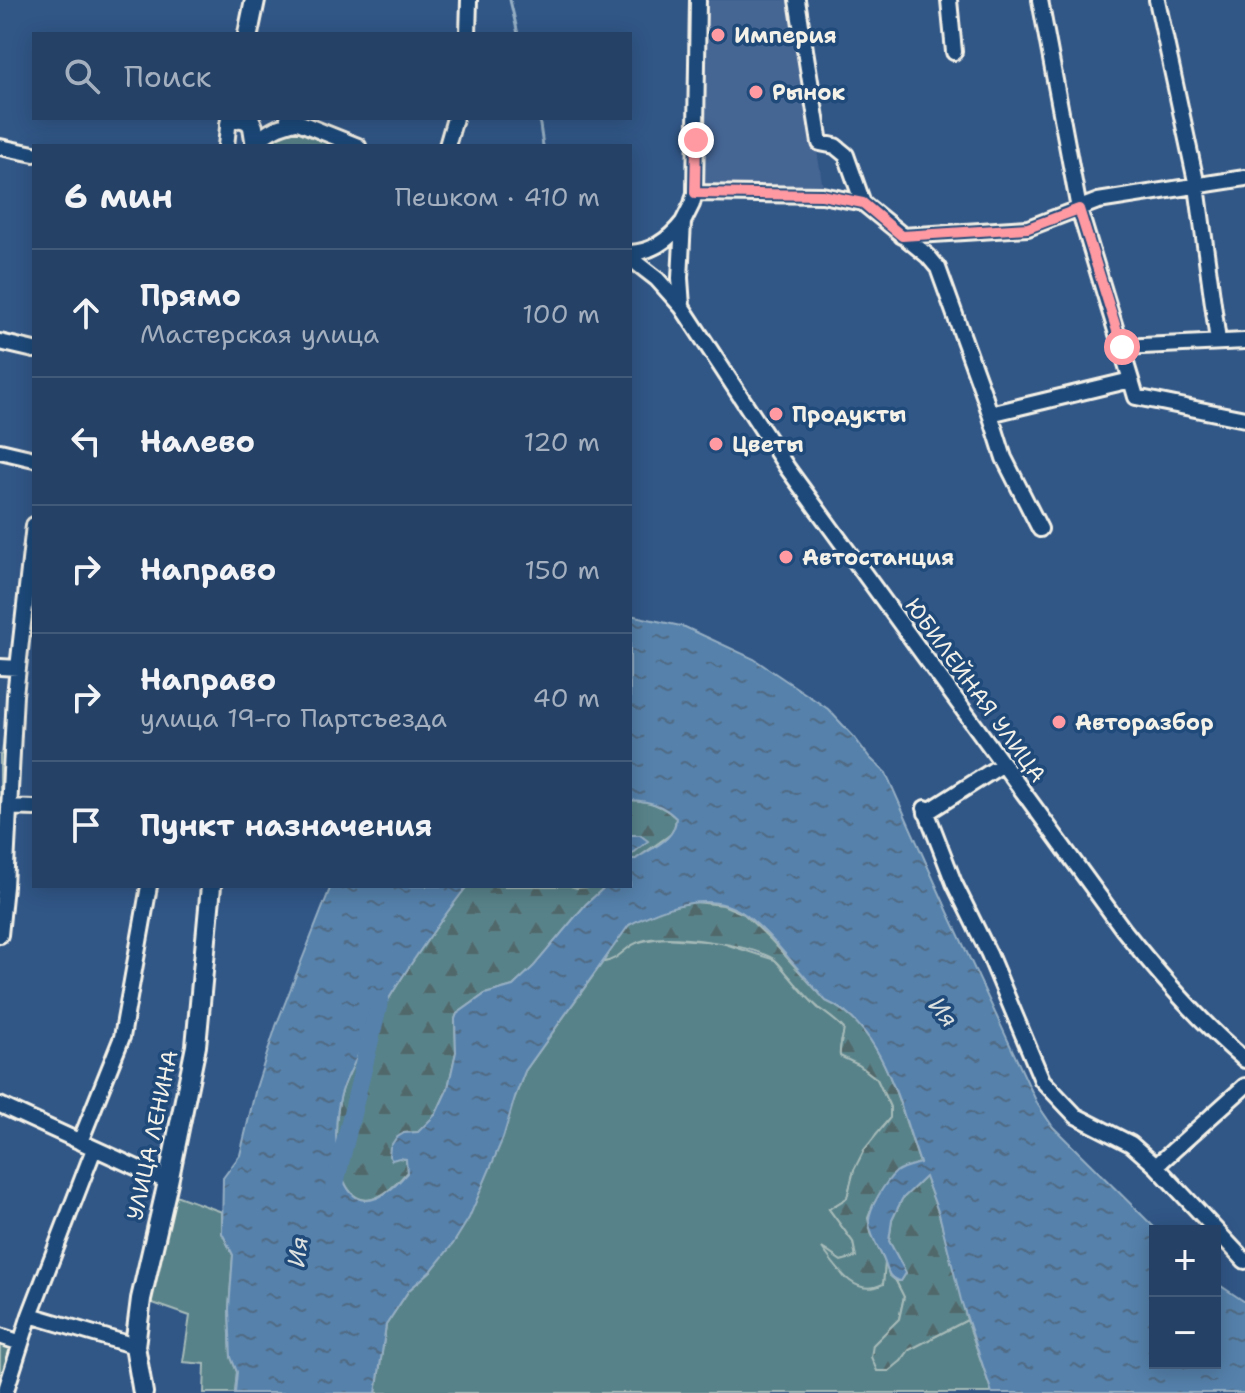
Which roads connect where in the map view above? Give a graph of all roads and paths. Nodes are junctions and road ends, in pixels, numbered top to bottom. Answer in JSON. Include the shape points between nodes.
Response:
{"nodes":[{"id":1,"x":255,"y":0,"type":"edge"},
{"id":2,"x":469,"y":0,"type":"edge"},
{"id":3,"x":698,"y":0,"type":"edge"},
{"id":4,"x":797,"y":0,"type":"edge"},
{"id":5,"x":949,"y":0,"type":"edge"},
{"id":6,"x":1040,"y":0,"type":"edge"},
{"id":7,"x":1157,"y":0,"type":"edge"},
{"id":8,"x":248,"y":32,"type":"edge"},
{"id":9,"x":468,"y":32,"type":"edge"},
{"id":10,"x":954,"y":52,"type":"dead end"},
{"id":11,"x":292,"y":120,"type":"edge"},
{"id":12,"x":454,"y":120,"type":"edge"},
{"id":13,"x":229,"y":121,"type":"edge"},
{"id":14,"x":254,"y":133,"type":"edge"},
{"id":15,"x":226,"y":144,"type":"edge"},
{"id":16,"x":353,"y":144,"type":"edge"},
{"id":17,"x":448,"y":144,"type":"edge"},
{"id":18,"x":0,"y":147,"type":"edge"},
{"id":19,"x":32,"y":154,"type":"edge"},
{"id":20,"x":1245,"y":178,"type":"edge"},
{"id":21,"x":1197,"y":186,"type":"junction"},
{"id":22,"x":695,"y":193,"type":"junction"},
{"id":23,"x":863,"y":203,"type":"junction"},
{"id":24,"x":1079,"y":209,"type":"junction"},
{"id":25,"x":683,"y":222,"type":"junction"},
{"id":26,"x":902,"y":236,"type":"junction"},
{"id":27,"x":632,"y":256,"type":"edge"},
{"id":28,"x":632,"y":258,"type":"edge"},
{"id":29,"x":682,"y":307,"type":"junction"},
{"id":30,"x":1218,"y":341,"type":"junction"},
{"id":31,"x":1245,"y":341,"type":"edge"},
{"id":32,"x":0,"y":342,"type":"edge"},
{"id":33,"x":1122,"y":347,"type":"junction"},
{"id":34,"x":32,"y":350,"type":"edge"},
{"id":35,"x":1131,"y":380,"type":"junction"},
{"id":36,"x":990,"y":414,"type":"junction"},
{"id":37,"x":1245,"y":419,"type":"edge"},
{"id":38,"x":0,"y":451,"type":"edge"},
{"id":39,"x":32,"y":459,"type":"edge"},
{"id":40,"x":1040,"y":529,"type":"dead end"},
{"id":41,"x":32,"y":556,"type":"edge"},
{"id":42,"x":30,"y":587,"type":"edge"},
{"id":43,"x":0,"y":667,"type":"edge"},
{"id":44,"x":18,"y":668,"type":"junction"},
{"id":45,"x":1003,"y":764,"type":"junction"},
{"id":46,"x":32,"y":808,"type":"edge"},
{"id":47,"x":6,"y":814,"type":"edge"},
{"id":48,"x":149,"y":888,"type":"edge"},
{"id":49,"x":211,"y":888,"type":"edge"},
{"id":50,"x":0,"y":935,"type":"edge"},
{"id":51,"x":1245,"y":1060,"type":"edge"},
{"id":52,"x":1245,"y":1086,"type":"edge"},
{"id":53,"x":0,"y":1105,"type":"edge"},
{"id":54,"x":80,"y":1142,"type":"junction"},
{"id":55,"x":94,"y":1149,"type":"junction"},
{"id":56,"x":1156,"y":1166,"type":"junction"},
{"id":57,"x":168,"y":1182,"type":"junction"},
{"id":58,"x":1245,"y":1261,"type":"edge"},
{"id":59,"x":30,"y":1315,"type":"junction"},
{"id":60,"x":0,"y":1336,"type":"edge"},
{"id":61,"x":21,"y":1343,"type":"junction"},
{"id":62,"x":135,"y":1346,"type":"junction"},
{"id":63,"x":8,"y":1392,"type":"edge"},
{"id":64,"x":143,"y":1393,"type":"edge"}],
"edges":[{"from":1,"to":8,"type":"main road"},
{"from":2,"to":9,"type":"street"},
{"from":3,"to":22,"type":"street"},
{"from":4,"to":23,"type":"street","via":[[820,143],[846,155]]},
{"from":5,"to":10,"type":"street"},
{"from":6,"to":24,"type":"street"},
{"from":7,"to":21,"type":"street"},
{"from":11,"to":14,"type":"street"},
{"from":11,"to":16,"type":"street"},
{"from":12,"to":17,"type":"street"},
{"from":13,"to":14,"type":"street","via":[[248,121]]},
{"from":13,"to":15,"type":"street"},
{"from":18,"to":19,"type":"street"},
{"from":20,"to":21,"type":"street"},
{"from":21,"to":24,"type":"street","via":[[1098,201]]},
{"from":21,"to":30,"type":"street"},
{"from":22,"to":23,"type":"street","via":[[822,195]]},
{"from":22,"to":25,"type":"street"},
{"from":23,"to":26,"type":"street"},
{"from":24,"to":26,"type":"street","via":[[1028,228]]},
{"from":24,"to":33,"type":"street"},
{"from":25,"to":27,"type":"street","via":[[656,246]]},
{"from":25,"to":29,"type":"street"},
{"from":26,"to":36,"type":"street","via":[[938,268]]},
{"from":28,"to":29,"type":"street","name":"ЮБИЛЕЙНАЯ УЛИЦА"},
{"from":29,"to":45,"type":"street","name":"ЮБИЛЕЙНАЯ УЛИЦА","via":[[788,469]]},
{"from":30,"to":31,"type":"street"},
{"from":30,"to":33,"type":"street"},
{"from":32,"to":34,"type":"street"},
{"from":33,"to":35,"type":"street"},
{"from":35,"to":36,"type":"street"},
{"from":35,"to":37,"type":"street","via":[[1136,397]]},
{"from":36,"to":40,"type":"street","via":[[1004,458]]},
{"from":38,"to":39,"type":"street"},
{"from":41,"to":42,"type":"street"},
{"from":42,"to":44,"type":"street"},
{"from":43,"to":44,"type":"street"},
{"from":44,"to":47,"type":"street"},
{"from":45,"to":51,"type":"street","name":"ЮБИЛЕЙНАЯ УЛИЦА","via":[[1143,955]]},
{"from":45,"to":56,"type":"street","via":[[926,810],[1042,1080],[1076,1116],[1131,1144]]},
{"from":46,"to":47,"type":"street"},
{"from":47,"to":50,"type":"street"},
{"from":48,"to":54,"type":"street","via":[[122,1037]]},
{"from":49,"to":57,"type":"main road","name":"УЛИЦА ЛЕНИНА","via":[[196,1046]]},
{"from":52,"to":56,"type":"street"},
{"from":53,"to":54,"type":"street"},
{"from":54,"to":55,"type":"street"},
{"from":55,"to":57,"type":"street"},
{"from":55,"to":59,"type":"street"},
{"from":56,"to":58,"type":"street"},
{"from":57,"to":62,"type":"main road","name":"УЛИЦА ЛЕНИНА"},
{"from":59,"to":61,"type":"street"},
{"from":59,"to":62,"type":"street"},
{"from":60,"to":61,"type":"street"},
{"from":61,"to":63,"type":"street"},
{"from":62,"to":64,"type":"main road","name":"УЛИЦА ЛЕНИНА"}]}
